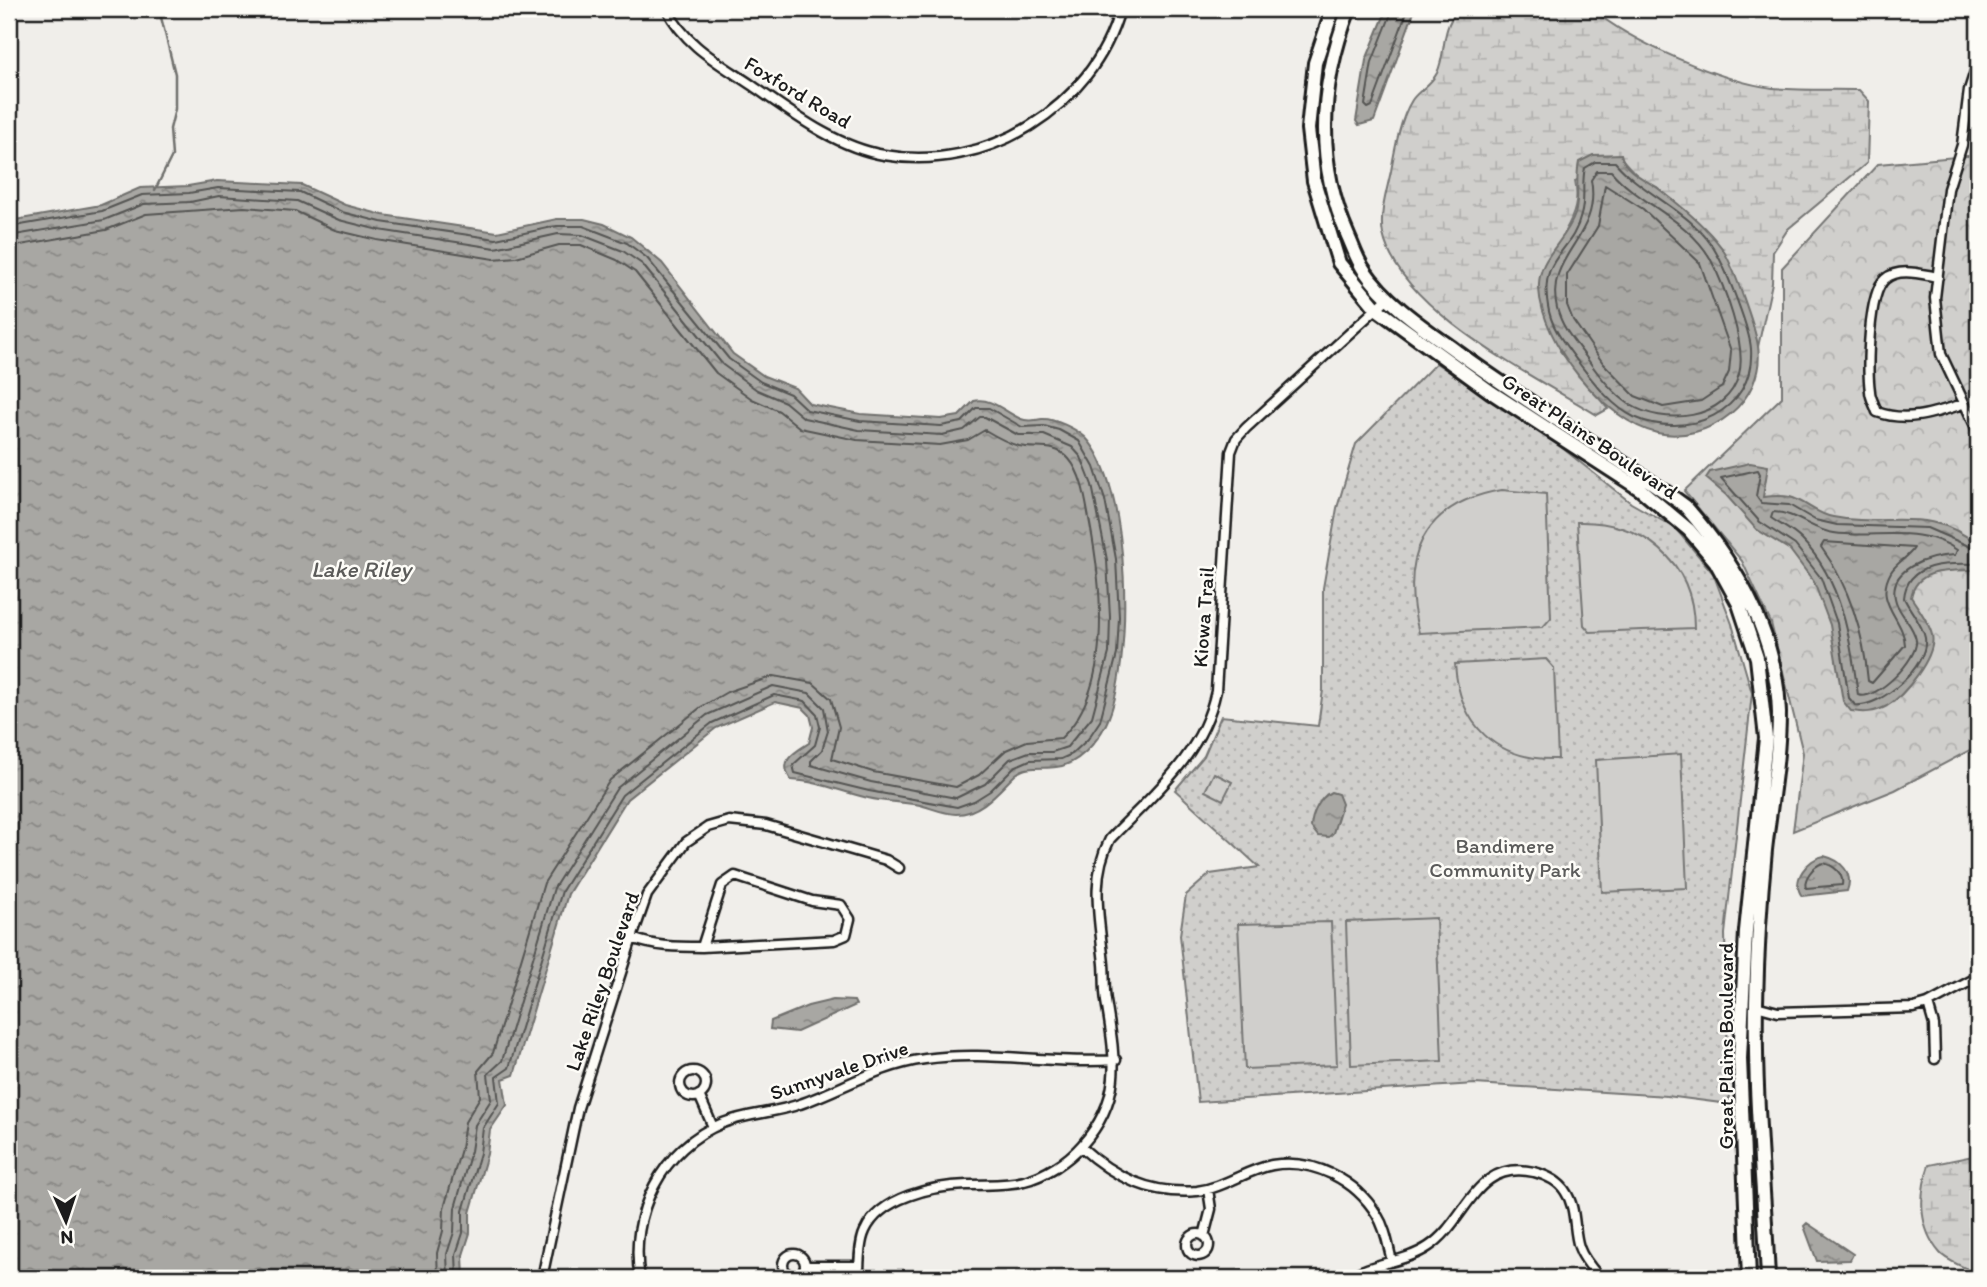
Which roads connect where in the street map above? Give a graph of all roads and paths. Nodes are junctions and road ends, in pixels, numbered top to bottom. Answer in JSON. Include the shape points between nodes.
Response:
{"nodes":[{"id":1,"x":667,"y":9,"type":"edge"},
{"id":2,"x":1120,"y":9,"type":"edge"},
{"id":3,"x":1333,"y":9,"type":"edge"},
{"id":4,"x":1349,"y":9,"type":"edge"},
{"id":5,"x":1978,"y":62,"type":"edge"},
{"id":6,"x":1938,"y":277,"type":"junction"},
{"id":7,"x":1388,"y":298,"type":"junction"},
{"id":8,"x":1377,"y":309,"type":"junction"},
{"id":9,"x":1963,"y":404,"type":"junction"},
{"id":10,"x":1978,"y":432,"type":"edge"},
{"id":11,"x":899,"y":868,"type":"dead end"},
{"id":12,"x":632,"y":938,"type":"junction"},
{"id":13,"x":702,"y":947,"type":"junction"},
{"id":14,"x":1978,"y":977,"type":"edge"},
{"id":15,"x":1928,"y":1004,"type":"junction"},
{"id":16,"x":1756,"y":1006,"type":"junction"},
{"id":17,"x":1935,"y":1059,"type":"dead end"},
{"id":18,"x":1116,"y":1060,"type":"junction"},
{"id":19,"x":699,"y":1095,"type":"dead end"},
{"id":20,"x":713,"y":1127,"type":"junction"},
{"id":21,"x":1081,"y":1147,"type":"junction"},
{"id":22,"x":1209,"y":1189,"type":"junction"},
{"id":23,"x":1204,"y":1236,"type":"dead end"},
{"id":24,"x":1392,"y":1261,"type":"junction"},
{"id":25,"x":806,"y":1266,"type":"dead end"},
{"id":26,"x":859,"y":1266,"type":"junction"},
{"id":27,"x":542,"y":1278,"type":"edge"},
{"id":28,"x":640,"y":1278,"type":"edge"},
{"id":29,"x":859,"y":1278,"type":"edge"},
{"id":30,"x":1349,"y":1278,"type":"edge"},
{"id":31,"x":1600,"y":1278,"type":"edge"},
{"id":32,"x":1749,"y":1278,"type":"edge"},
{"id":33,"x":1768,"y":1278,"type":"edge"}],
"edges":[{"from":1,"to":2,"type":"street","name":"Foxford Road","via":[[703,55],[800,118],[871,151],[918,159],[981,148],[1042,120],[1096,65]]},
{"from":3,"to":8,"type":"main road","name":"Great Plains Boulevard","via":[[1315,63],[1308,130],[1314,181],[1339,262]]},
{"from":4,"to":7,"type":"main road","name":"Great Plains Boulevard","via":[[1337,40],[1324,111],[1326,170],[1340,219],[1363,270]]},
{"from":5,"to":6,"type":"street","via":[[1969,90],[1962,145],[1948,189]]},
{"from":6,"to":9,"type":"street","via":[[1941,354]]},
{"from":6,"to":9,"type":"street","via":[[1894,274],[1883,281],[1876,295],[1870,342],[1870,393],[1877,412],[1897,417],[1924,416]]},
{"from":7,"to":8,"type":"street","name":"Kiowa Trail"},
{"from":7,"to":16,"type":"main road","name":"Great Plains Boulevard","via":[[1479,368],[1685,506],[1738,575],[1757,614],[1774,673],[1779,712]]},
{"from":8,"to":18,"type":"street","name":"Kiowa Trail","via":[[1255,419],[1234,445],[1211,715],[1189,756],[1110,839],[1101,855],[1098,910]]},
{"from":8,"to":32,"type":"main road","name":"Great Plains Boulevard","via":[[1491,392],[1661,505],[1716,562],[1739,604],[1757,658],[1766,738],[1741,1006]]},
{"from":9,"to":10,"type":"street"},
{"from":11,"to":12,"type":"street","name":"Lake Riley Boulevard","via":[[886,859],[766,825],[729,821],[708,827],[686,842],[647,895]]},
{"from":12,"to":13,"type":"street","via":[[662,947]]},
{"from":12,"to":27,"type":"street","name":"Lake Riley Boulevard","via":[[578,1108]]},
{"from":13,"to":13,"type":"street","via":[[834,940],[846,935],[850,919],[841,905],[811,901],[736,876],[722,885]]},
{"from":14,"to":15,"type":"street"},
{"from":15,"to":16,"type":"street","via":[[1865,1012],[1778,1012]]},
{"from":15,"to":17,"type":"street"},
{"from":16,"to":33,"type":"main road","name":"Great Plains Boulevard"},
{"from":18,"to":20,"type":"street","name":"Sunnyvale Drive","via":[[924,1059],[867,1074],[801,1104]]},
{"from":18,"to":21,"type":"street","name":"Kiowa Trail","via":[[1108,1101]]},
{"from":19,"to":20,"type":"street"},
{"from":20,"to":28,"type":"street","name":"Sunnyvale Drive","via":[[687,1143],[647,1198],[638,1240]]},
{"from":21,"to":22,"type":"street","via":[[1133,1183],[1175,1191]]},
{"from":21,"to":26,"type":"street","name":"Kiowa Trail","via":[[1042,1176],[996,1186],[938,1188],[885,1208],[865,1231]]},
{"from":22,"to":23,"type":"street","via":[[1211,1209]]},
{"from":22,"to":24,"type":"street","via":[[1272,1165],[1316,1167],[1359,1192],[1377,1215]]},
{"from":24,"to":30,"type":"street"},
{"from":24,"to":31,"type":"street","via":[[1413,1255],[1451,1229],[1479,1185],[1509,1170],[1526,1170],[1546,1175],[1564,1189],[1573,1207],[1579,1248]]},
{"from":25,"to":26,"type":"street"},
{"from":26,"to":29,"type":"street","name":"Kiowa Trail"}]}
